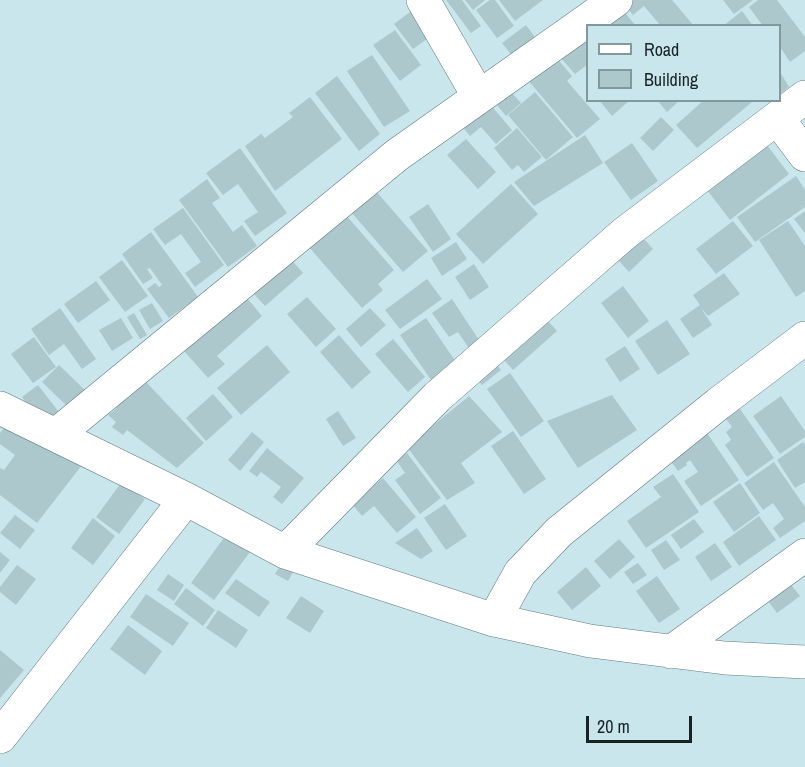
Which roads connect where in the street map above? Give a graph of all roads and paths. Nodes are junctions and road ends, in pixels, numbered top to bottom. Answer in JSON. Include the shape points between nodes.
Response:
{"nodes":[{"id":1,"x":423,"y":0,"type":"edge"},
{"id":2,"x":616,"y":0,"type":"edge"},
{"id":3,"x":479,"y":97,"type":"junction"},
{"id":4,"x":805,"y":97,"type":"edge"},
{"id":5,"x":778,"y":119,"type":"junction"},
{"id":6,"x":805,"y":155,"type":"edge"},
{"id":7,"x":805,"y":338,"type":"edge"},
{"id":8,"x":0,"y":408,"type":"edge"},
{"id":9,"x":57,"y":434,"type":"junction"},
{"id":10,"x":186,"y":499,"type":"junction"},
{"id":11,"x":285,"y":552,"type":"junction"},
{"id":12,"x":805,"y":555,"type":"edge"},
{"id":13,"x":494,"y":620,"type":"junction"},
{"id":14,"x":671,"y":651,"type":"junction"},
{"id":15,"x":805,"y":662,"type":"edge"},
{"id":16,"x":0,"y":737,"type":"edge"}],
"edges":[{"from":1,"to":3,"type":"street"},
{"from":2,"to":3,"type":"street"},
{"from":3,"to":9,"type":"street","via":[[397,155]]},
{"from":4,"to":5,"type":"street"},
{"from":5,"to":6,"type":"street"},
{"from":5,"to":11,"type":"street","via":[[625,233],[437,397]]},
{"from":7,"to":13,"type":"street","via":[[559,532],[520,573]]},
{"from":8,"to":9,"type":"street"},
{"from":9,"to":10,"type":"street"},
{"from":10,"to":11,"type":"street"},
{"from":10,"to":16,"type":"street"},
{"from":11,"to":13,"type":"street"},
{"from":12,"to":14,"type":"street"},
{"from":13,"to":14,"type":"street","via":[[590,641]]},
{"from":14,"to":15,"type":"street"}]}
